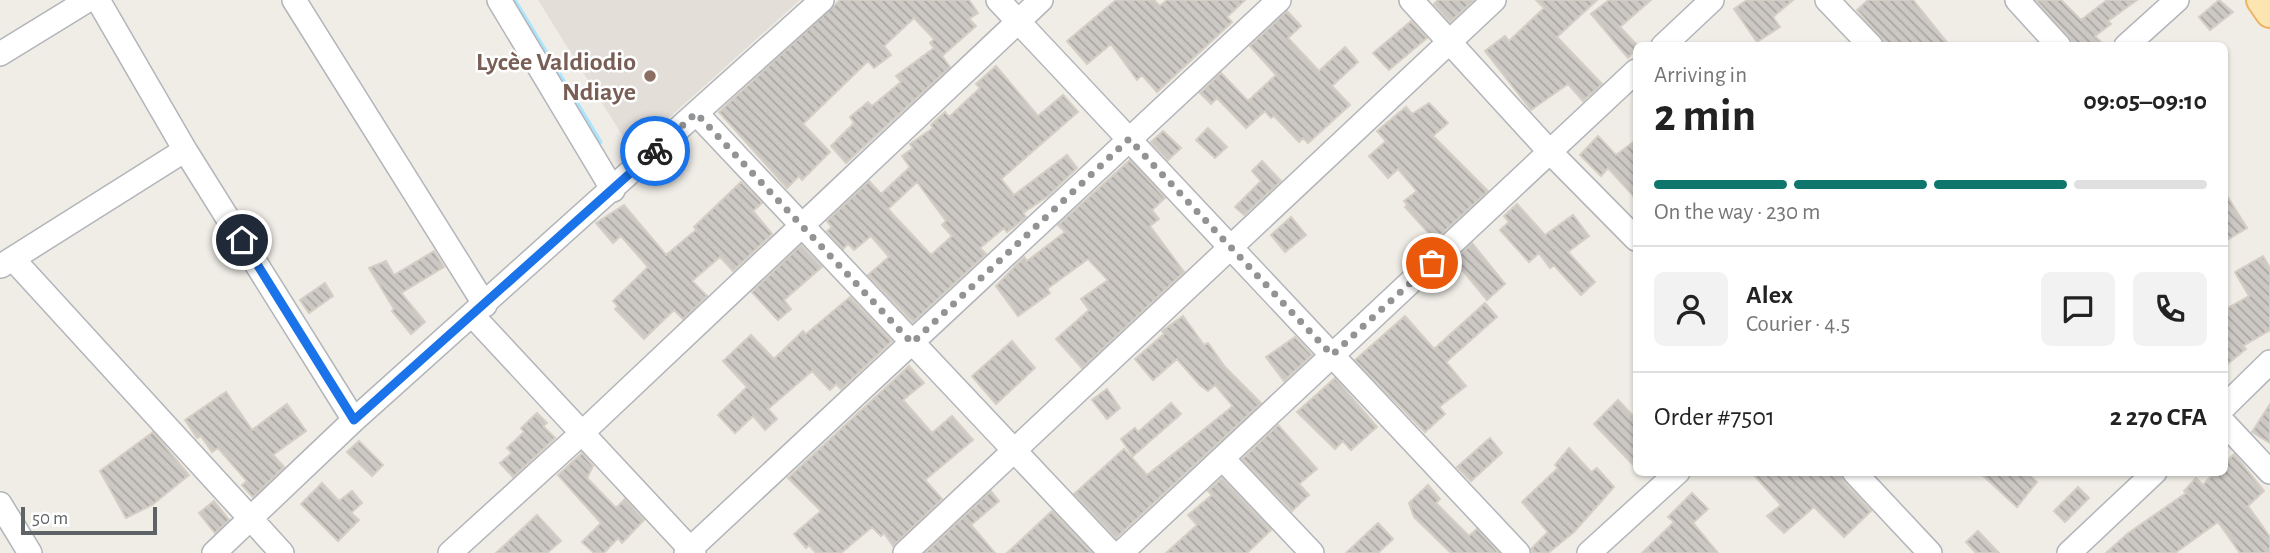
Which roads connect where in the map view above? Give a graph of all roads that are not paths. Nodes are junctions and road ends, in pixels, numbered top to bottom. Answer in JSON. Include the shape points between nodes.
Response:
{"nodes":[{"id":1,"x":88,"y":0,"type":"edge"},
{"id":2,"x":98,"y":0,"type":"edge"},
{"id":3,"x":294,"y":0,"type":"edge"},
{"id":4,"x":499,"y":0,"type":"edge"},
{"id":5,"x":822,"y":0,"type":"edge"},
{"id":6,"x":998,"y":0,"type":"edge"},
{"id":7,"x":1041,"y":0,"type":"edge"},
{"id":8,"x":1279,"y":0,"type":"edge"},
{"id":9,"x":1411,"y":0,"type":"edge"},
{"id":10,"x":1494,"y":0,"type":"edge"},
{"id":11,"x":1712,"y":0,"type":"edge"},
{"id":12,"x":1827,"y":0,"type":"edge"},
{"id":13,"x":2017,"y":0,"type":"edge"},
{"id":14,"x":2177,"y":0,"type":"edge"},
{"id":15,"x":2262,"y":0,"type":"edge"},
{"id":16,"x":2270,"y":13,"type":"edge"},
{"id":17,"x":1017,"y":21,"type":"junction"},
{"id":18,"x":1450,"y":41,"type":"junction"},
{"id":19,"x":1667,"y":42,"type":"edge"},
{"id":20,"x":1867,"y":42,"type":"edge"},
{"id":21,"x":2055,"y":42,"type":"edge"},
{"id":22,"x":2130,"y":42,"type":"edge"},
{"id":23,"x":0,"y":54,"type":"edge"},
{"id":24,"x":1633,"y":74,"type":"edge"},
{"id":25,"x":696,"y":113,"type":"junction"},
{"id":26,"x":1129,"y":139,"type":"junction"},
{"id":27,"x":185,"y":150,"type":"junction"},
{"id":28,"x":1551,"y":153,"type":"junction"},
{"id":29,"x":614,"y":190,"type":"junction"},
{"id":30,"x":800,"y":225,"type":"junction"},
{"id":31,"x":1633,"y":236,"type":"edge"},
{"id":32,"x":1231,"y":248,"type":"junction"},
{"id":33,"x":6,"y":263,"type":"edge"},
{"id":34,"x":479,"y":311,"type":"junction"},
{"id":35,"x":912,"y":343,"type":"junction"},
{"id":36,"x":1332,"y":355,"type":"junction"},
{"id":37,"x":2270,"y":362,"type":"edge"},
{"id":38,"x":2228,"y":403,"type":"edge"},
{"id":39,"x":354,"y":420,"type":"junction"},
{"id":40,"x":2228,"y":427,"type":"edge"},
{"id":41,"x":582,"y":433,"type":"junction"},
{"id":42,"x":1014,"y":452,"type":"junction"},
{"id":43,"x":1223,"y":459,"type":"junction"},
{"id":44,"x":2270,"y":472,"type":"edge"},
{"id":45,"x":1674,"y":476,"type":"edge"},
{"id":46,"x":1858,"y":476,"type":"edge"},
{"id":47,"x":2151,"y":476,"type":"edge"},
{"id":48,"x":0,"y":504,"type":"edge"},
{"id":49,"x":252,"y":519,"type":"junction"},
{"id":50,"x":690,"y":552,"type":"edge"},
{"id":51,"x":30,"y":553,"type":"edge"},
{"id":52,"x":214,"y":553,"type":"edge"},
{"id":53,"x":282,"y":553,"type":"edge"},
{"id":54,"x":450,"y":553,"type":"edge"},
{"id":55,"x":905,"y":553,"type":"edge"},
{"id":56,"x":1111,"y":553,"type":"edge"},
{"id":57,"x":1121,"y":553,"type":"edge"},
{"id":58,"x":1312,"y":553,"type":"edge"},
{"id":59,"x":1518,"y":553,"type":"edge"},
{"id":60,"x":1589,"y":553,"type":"edge"},
{"id":61,"x":1930,"y":553,"type":"edge"},
{"id":62,"x":2069,"y":553,"type":"edge"}],
"edges":[{"from":1,"to":23,"type":"street"},
{"from":2,"to":27,"type":"street"},
{"from":3,"to":34,"type":"street"},
{"from":4,"to":29,"type":"street"},
{"from":5,"to":25,"type":"street"},
{"from":6,"to":17,"type":"street"},
{"from":7,"to":17,"type":"street"},
{"from":8,"to":26,"type":"street"},
{"from":9,"to":18,"type":"street"},
{"from":10,"to":18,"type":"street"},
{"from":11,"to":19,"type":"street"},
{"from":12,"to":20,"type":"street"},
{"from":13,"to":21,"type":"street"},
{"from":14,"to":22,"type":"street"},
{"from":15,"to":16,"type":"main road"},
{"from":17,"to":26,"type":"street"},
{"from":17,"to":30,"type":"street"},
{"from":18,"to":28,"type":"street"},
{"from":18,"to":32,"type":"street"},
{"from":24,"to":28,"type":"street"},
{"from":25,"to":29,"type":"street"},
{"from":25,"to":30,"type":"street"},
{"from":26,"to":32,"type":"street"},
{"from":26,"to":35,"type":"street"},
{"from":27,"to":33,"type":"street"},
{"from":27,"to":39,"type":"street"},
{"from":28,"to":31,"type":"street"},
{"from":28,"to":36,"type":"street"},
{"from":29,"to":34,"type":"street"},
{"from":30,"to":35,"type":"street"},
{"from":30,"to":41,"type":"street"},
{"from":32,"to":36,"type":"street"},
{"from":32,"to":42,"type":"street"},
{"from":33,"to":49,"type":"street"},
{"from":34,"to":39,"type":"street"},
{"from":34,"to":41,"type":"street"},
{"from":35,"to":42,"type":"street"},
{"from":35,"to":50,"type":"street"},
{"from":36,"to":43,"type":"street"},
{"from":36,"to":59,"type":"street"},
{"from":37,"to":38,"type":"street"},
{"from":39,"to":49,"type":"street"},
{"from":40,"to":44,"type":"street"},
{"from":41,"to":50,"type":"street"},
{"from":41,"to":54,"type":"street"},
{"from":42,"to":55,"type":"street"},
{"from":42,"to":56,"type":"street"},
{"from":43,"to":57,"type":"street"},
{"from":43,"to":58,"type":"street"},
{"from":45,"to":60,"type":"street"},
{"from":46,"to":61,"type":"street"},
{"from":47,"to":62,"type":"street"},
{"from":48,"to":51,"type":"street"},
{"from":49,"to":52,"type":"street"},
{"from":49,"to":53,"type":"street"}]}
